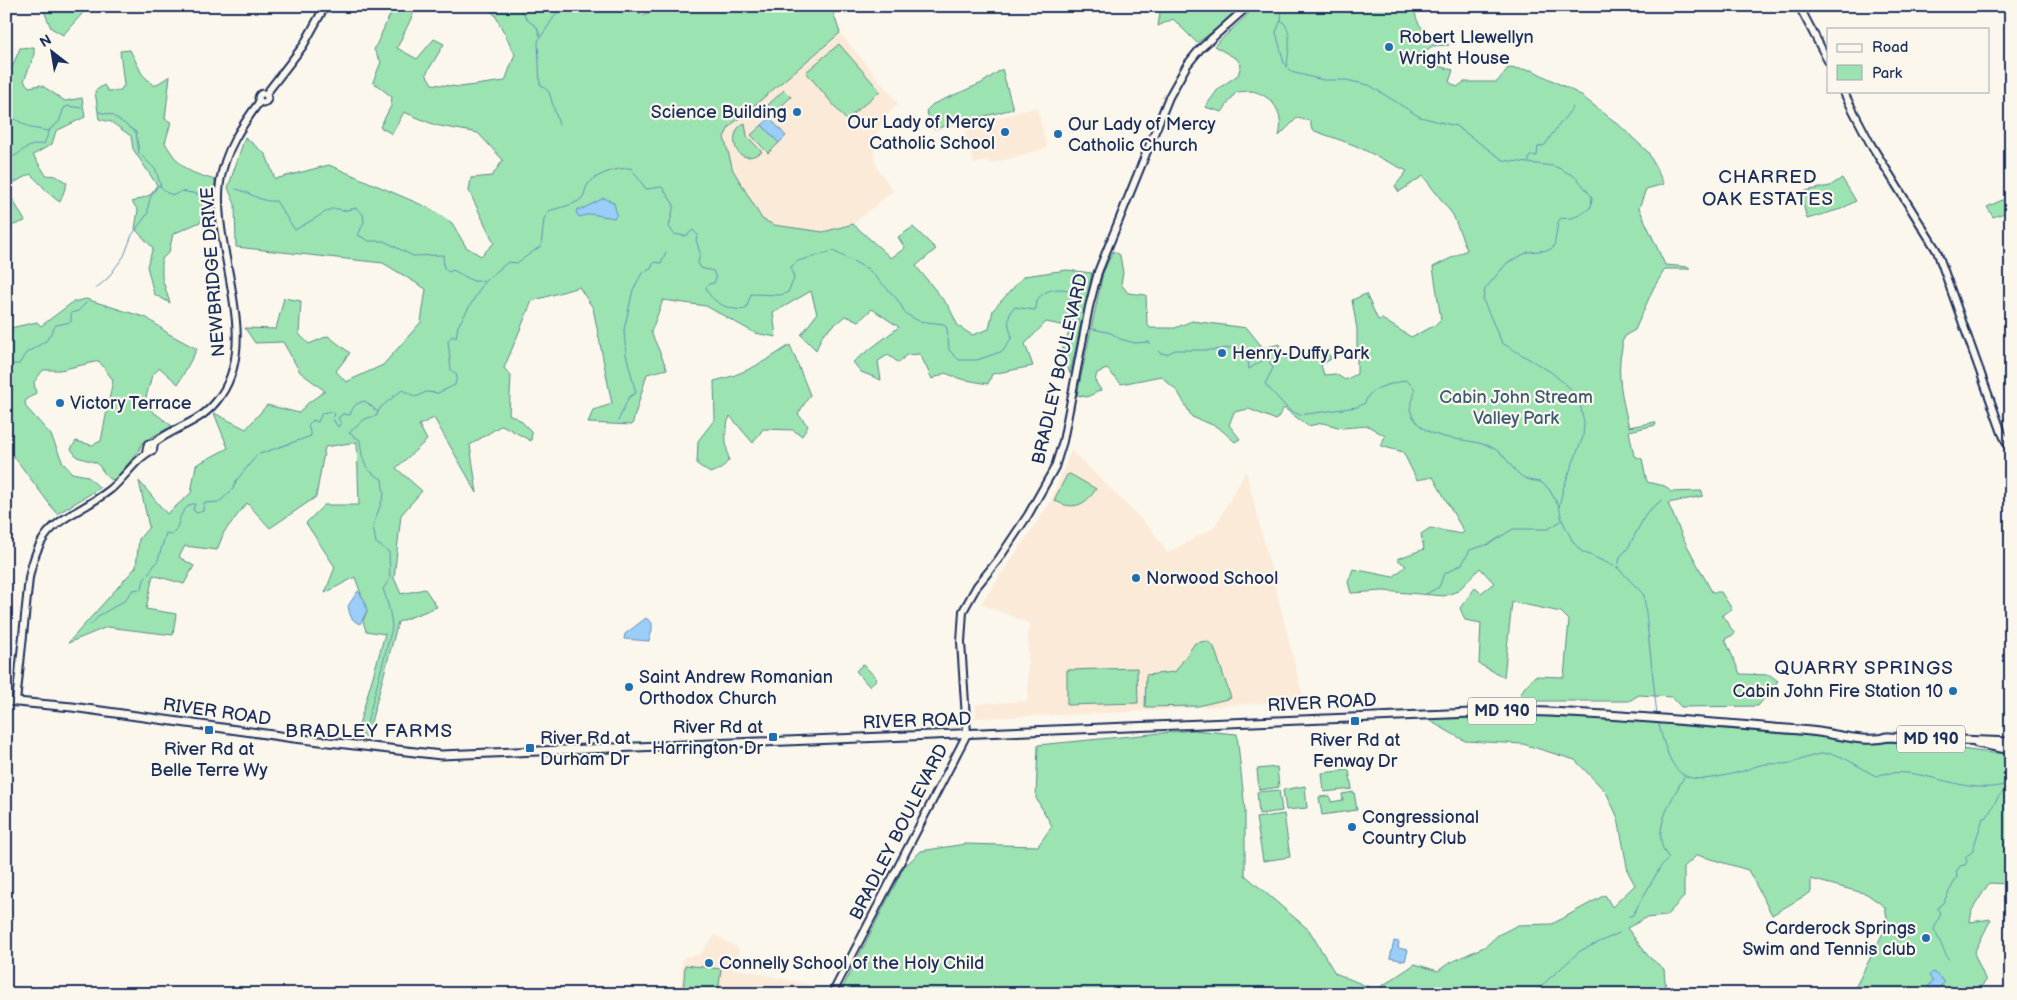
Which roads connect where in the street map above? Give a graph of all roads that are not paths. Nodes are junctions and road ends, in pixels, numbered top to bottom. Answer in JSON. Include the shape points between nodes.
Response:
{"nodes":[{"id":1,"x":325,"y":6,"type":"edge"},
{"id":2,"x":1248,"y":6,"type":"edge"},
{"id":3,"x":1799,"y":6,"type":"edge"},
{"id":4,"x":1827,"y":58,"type":"edge"},
{"id":5,"x":1844,"y":92,"type":"edge"},
{"id":6,"x":2011,"y":452,"type":"edge"},
{"id":7,"x":6,"y":701,"type":"edge"},
{"id":8,"x":16,"y":702,"type":"junction"},
{"id":9,"x":967,"y":734,"type":"junction"},
{"id":10,"x":1974,"y":742,"type":"junction"},
{"id":11,"x":2011,"y":742,"type":"edge"},
{"id":12,"x":2011,"y":750,"type":"edge"},
{"id":13,"x":832,"y":994,"type":"edge"}],
"edges":[{"from":1,"to":8,"type":"main road","name":"NEWBRIDGE DRIVE","via":[[303,46],[266,94],[267,100],[260,101],[233,140],[225,160],[220,182],[220,207],[236,329],[234,366],[228,384],[210,409],[191,424],[147,445],[146,452],[129,473],[110,489],[58,521],[40,542],[29,578]]},
{"from":2,"to":9,"type":"main road","name":"BRADLEY BOULEVARD","via":[[1200,49],[1173,90],[1098,272],[1055,466],[1028,515],[963,611],[961,642]]},
{"from":3,"to":4,"type":"main road"},
{"from":5,"to":6,"type":"main road","via":[[1870,143],[1937,251]]},
{"from":7,"to":8,"type":"main road","name":"RIVER ROAD","number":"MD 190"},
{"from":8,"to":9,"type":"main road","name":"RIVER ROAD","number":"MD 190","via":[[441,755]]},
{"from":9,"to":10,"type":"main road","name":"RIVER ROAD","number":"MD 190","via":[[1465,712],[1556,712],[1869,738]]},
{"from":9,"to":13,"type":"main road","name":"BRADLEY BOULEVARD"},
{"from":10,"to":11,"type":"main road","name":"RIVER ROAD","number":"MD 190"},
{"from":10,"to":12,"type":"main road","name":"RIVER ROAD","number":"MD 190"}]}
